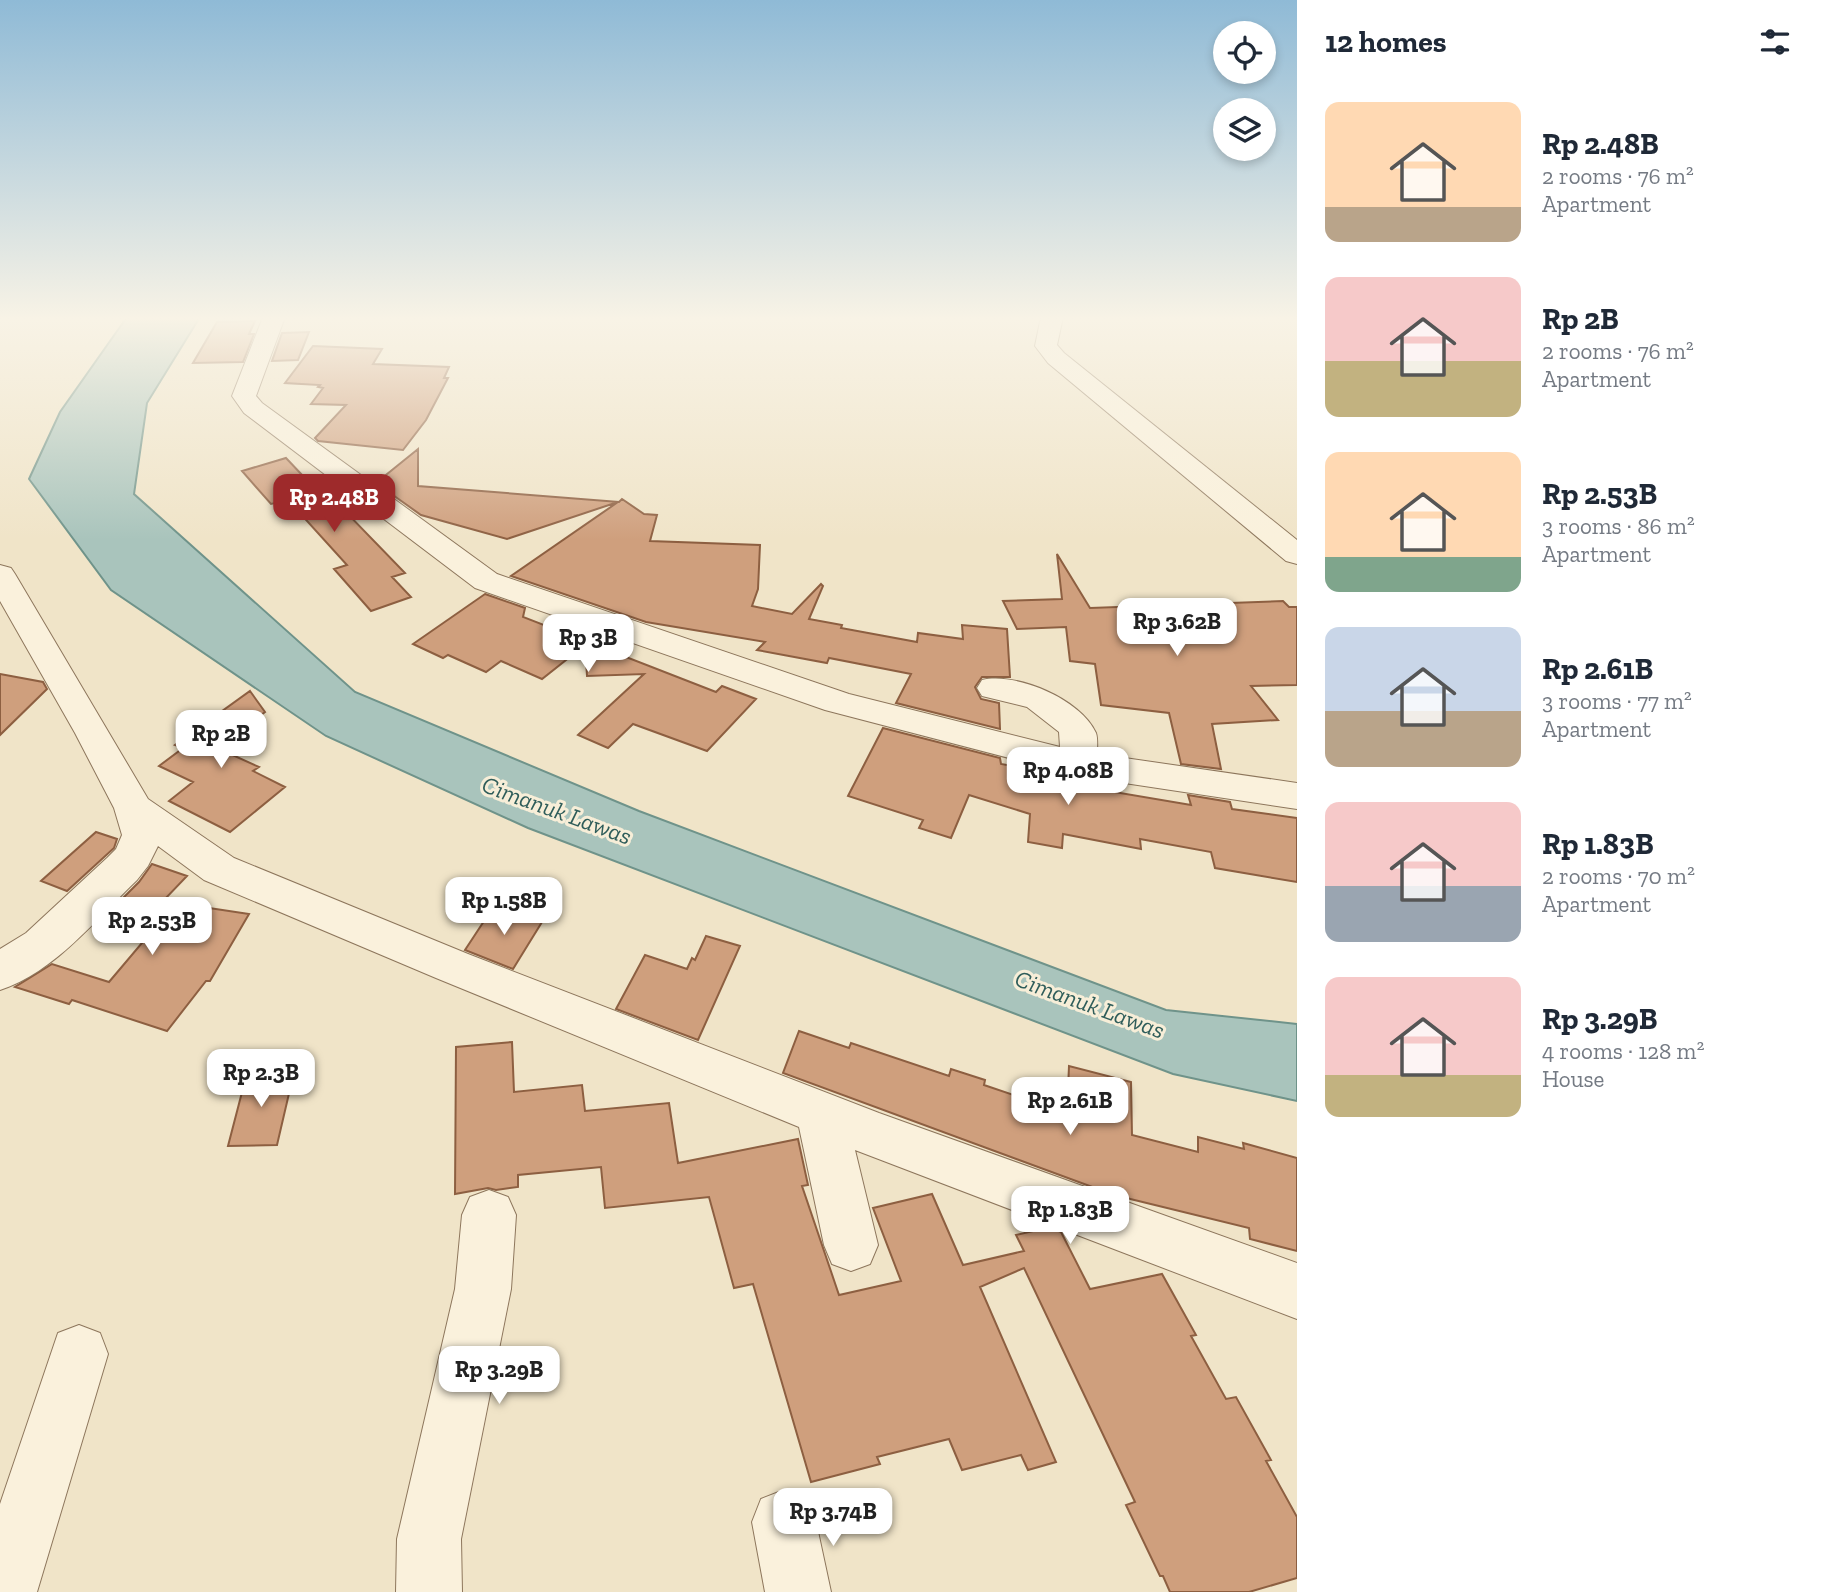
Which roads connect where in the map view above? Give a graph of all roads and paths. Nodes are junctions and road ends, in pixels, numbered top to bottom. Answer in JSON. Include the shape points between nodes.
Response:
{"nodes":[{"id":1,"x":246,"y":391,"type":"edge"},
{"id":2,"x":1097,"y":391,"type":"edge"},
{"id":3,"x":1297,"y":555,"type":"edge"},
{"id":4,"x":0,"y":574,"type":"edge"},
{"id":5,"x":994,"y":688,"type":"dead end"},
{"id":6,"x":1078,"y":764,"type":"junction"},
{"id":7,"x":1297,"y":796,"type":"edge"},
{"id":8,"x":133,"y":808,"type":"junction"},
{"id":9,"x":0,"y":972,"type":"edge"},
{"id":10,"x":821,"y":1112,"type":"junction"},
{"id":11,"x":489,"y":1215,"type":"dead end"},
{"id":12,"x":851,"y":1245,"type":"dead end"},
{"id":13,"x":1297,"y":1291,"type":"edge"},
{"id":14,"x":79,"y":1354,"type":"dead end"},
{"id":15,"x":783,"y":1522,"type":"dead end"},
{"id":16,"x":4,"y":1592,"type":"edge"},
{"id":17,"x":429,"y":1592,"type":"edge"},
{"id":18,"x":798,"y":1592,"type":"edge"}],
"edges":[{"from":1,"to":6,"type":"street","via":[[244,396],[254,408],[486,581],[836,702]]},
{"from":2,"to":3,"type":"street"},
{"from":4,"to":8,"type":"street"},
{"from":5,"to":6,"type":"street","via":[[1040,699],[1073,725],[1079,735]]},
{"from":6,"to":7,"type":"street"},
{"from":8,"to":9,"type":"street","via":[[142,835],[134,856],[41,945]]},
{"from":8,"to":10,"type":"street","via":[[219,869]]},
{"from":10,"to":12,"type":"street"},
{"from":10,"to":13,"type":"street"},
{"from":11,"to":17,"type":"street","via":[[483,1289],[429,1539]]},
{"from":14,"to":16,"type":"street"},
{"from":15,"to":18,"type":"street"}]}
